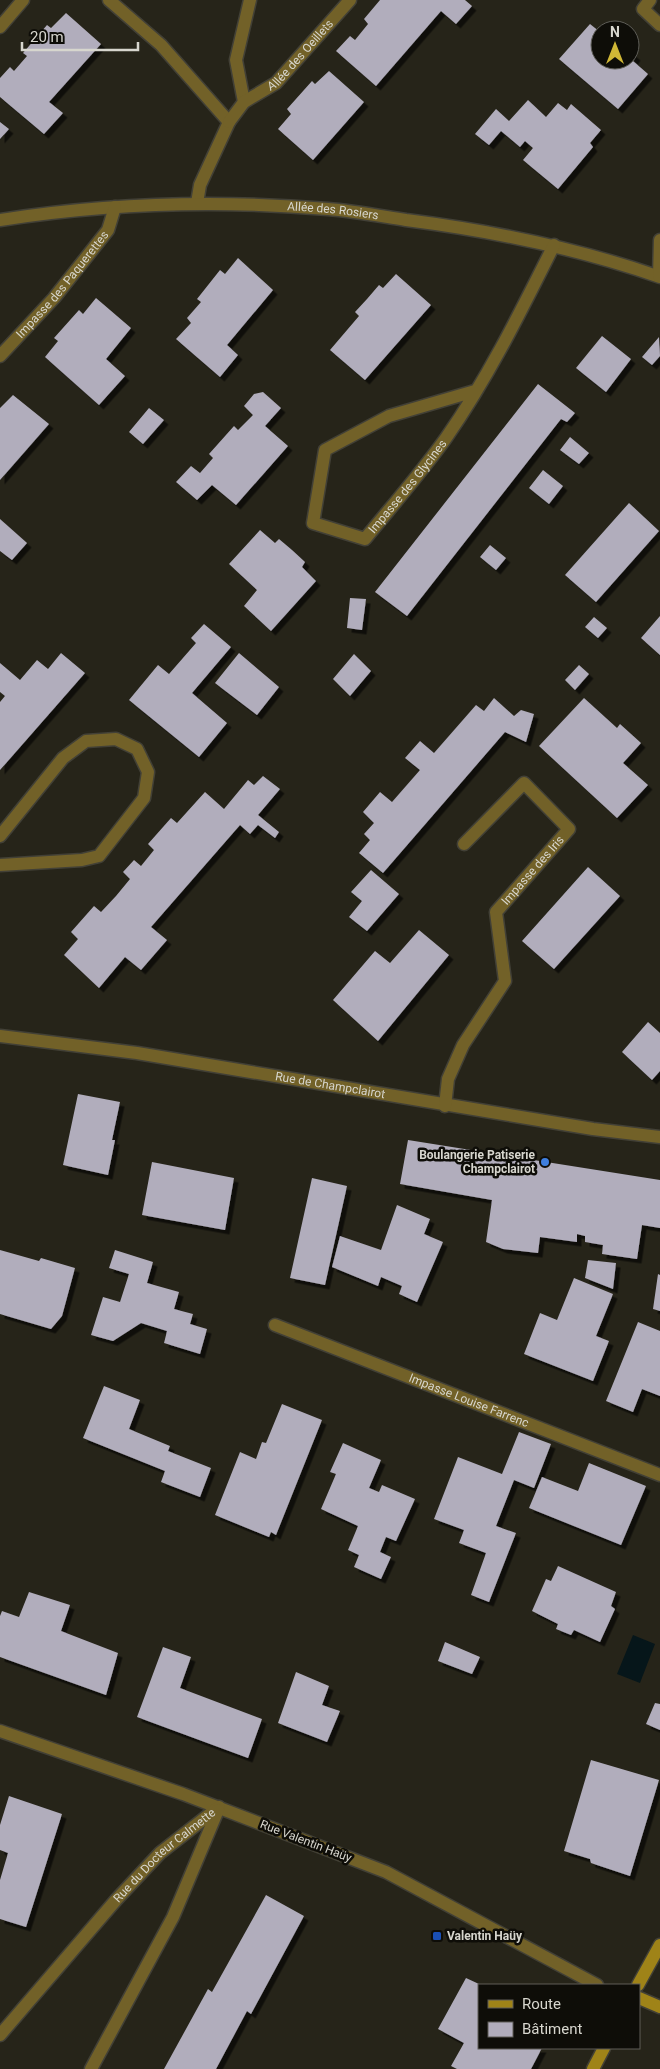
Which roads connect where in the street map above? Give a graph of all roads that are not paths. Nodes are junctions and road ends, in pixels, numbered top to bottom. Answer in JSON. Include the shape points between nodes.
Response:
{"nodes":[{"id":1,"x":23,"y":0,"type":"edge"},
{"id":2,"x":109,"y":0,"type":"edge"},
{"id":3,"x":250,"y":0,"type":"edge"},
{"id":4,"x":350,"y":0,"type":"edge"},
{"id":5,"x":650,"y":0,"type":"edge"},
{"id":6,"x":660,"y":25,"type":"edge"},
{"id":7,"x":0,"y":27,"type":"edge"},
{"id":8,"x":244,"y":102,"type":"junction"},
{"id":9,"x":229,"y":122,"type":"junction"},
{"id":10,"x":197,"y":203,"type":"junction"},
{"id":11,"x":115,"y":207,"type":"junction"},
{"id":12,"x":0,"y":220,"type":"edge"},
{"id":13,"x":660,"y":240,"type":"edge"},
{"id":14,"x":554,"y":245,"type":"junction"},
{"id":15,"x":659,"y":276,"type":"edge"},
{"id":16,"x":0,"y":356,"type":"edge"},
{"id":17,"x":476,"y":391,"type":"junction"},
{"id":18,"x":0,"y":836,"type":"edge"},
{"id":19,"x":464,"y":844,"type":"dead end"},
{"id":20,"x":0,"y":865,"type":"edge"},
{"id":21,"x":0,"y":1036,"type":"edge"},
{"id":22,"x":445,"y":1106,"type":"junction"},
{"id":23,"x":660,"y":1137,"type":"edge"},
{"id":24,"x":275,"y":1325,"type":"dead end"},
{"id":25,"x":660,"y":1475,"type":"edge"},
{"id":26,"x":0,"y":1731,"type":"edge"},
{"id":27,"x":219,"y":1807,"type":"junction"},
{"id":28,"x":660,"y":1945,"type":"edge"},
{"id":29,"x":595,"y":1984,"type":"edge"},
{"id":30,"x":639,"y":1984,"type":"edge"},
{"id":31,"x":640,"y":1998,"type":"edge"},
{"id":32,"x":660,"y":2007,"type":"edge"},
{"id":33,"x":0,"y":2035,"type":"edge"},
{"id":34,"x":603,"y":2049,"type":"edge"},
{"id":35,"x":91,"y":2069,"type":"edge"},
{"id":36,"x":593,"y":2069,"type":"edge"}],
"edges":[{"from":1,"to":7,"type":"street"},
{"from":2,"to":9,"type":"street","via":[[161,45]]},
{"from":3,"to":8,"type":"street","via":[[236,60]]},
{"from":4,"to":8,"type":"street","name":"Allée des Oeillets","via":[[276,83]]},
{"from":5,"to":6,"type":"street","via":[[643,9]]},
{"from":8,"to":9,"type":"street","name":"Allée des Oeillets"},
{"from":9,"to":10,"type":"street","name":"Allée des Oeillets","via":[[200,185]]},
{"from":10,"to":11,"type":"street","name":"Allée des Rosiers"},
{"from":10,"to":14,"type":"street","name":"Allée des Rosiers","via":[[328,209],[466,228]]},
{"from":11,"to":12,"type":"street","name":"Allée des Rosiers"},
{"from":11,"to":16,"type":"street","name":"Impasse des Paquerettes","via":[[108,230],[54,298]]},
{"from":13,"to":15,"type":"street"},
{"from":14,"to":15,"type":"street","name":"Allée des Rosiers"},
{"from":14,"to":17,"type":"street","name":"Impasse des Glycines","via":[[498,356]]},
{"from":17,"to":17,"type":"street","name":"Impasse des Glycines","via":[[446,438],[365,539],[313,523],[325,450],[389,416]]},
{"from":18,"to":20,"type":"street","via":[[63,758],[86,742],[116,739],[138,749],[148,772],[144,798],[100,856]]},
{"from":19,"to":22,"type":"street","name":"Impasse des Iris","via":[[524,783],[569,829],[496,912],[505,981],[463,1045],[448,1079]]},
{"from":21,"to":22,"type":"street","name":"Rue de Champclairot","via":[[136,1053]]},
{"from":22,"to":23,"type":"street","name":"Rue de Champclairot","via":[[593,1130]]},
{"from":24,"to":25,"type":"street","name":"Impasse Louise Farrenc"},
{"from":26,"to":27,"type":"street","name":"Rue Valentin Haüy"},
{"from":27,"to":29,"type":"street","name":"Rue Valentin Haüy","via":[[386,1872]]},
{"from":27,"to":33,"type":"street","name":"Rue du Docteur Calmette","via":[[160,1852]]},
{"from":27,"to":35,"type":"street","name":"Rue du Docteur Calmette","via":[[173,1917]]},
{"from":28,"to":30,"type":"street"},
{"from":31,"to":32,"type":"street"},
{"from":34,"to":36,"type":"street"}]}
